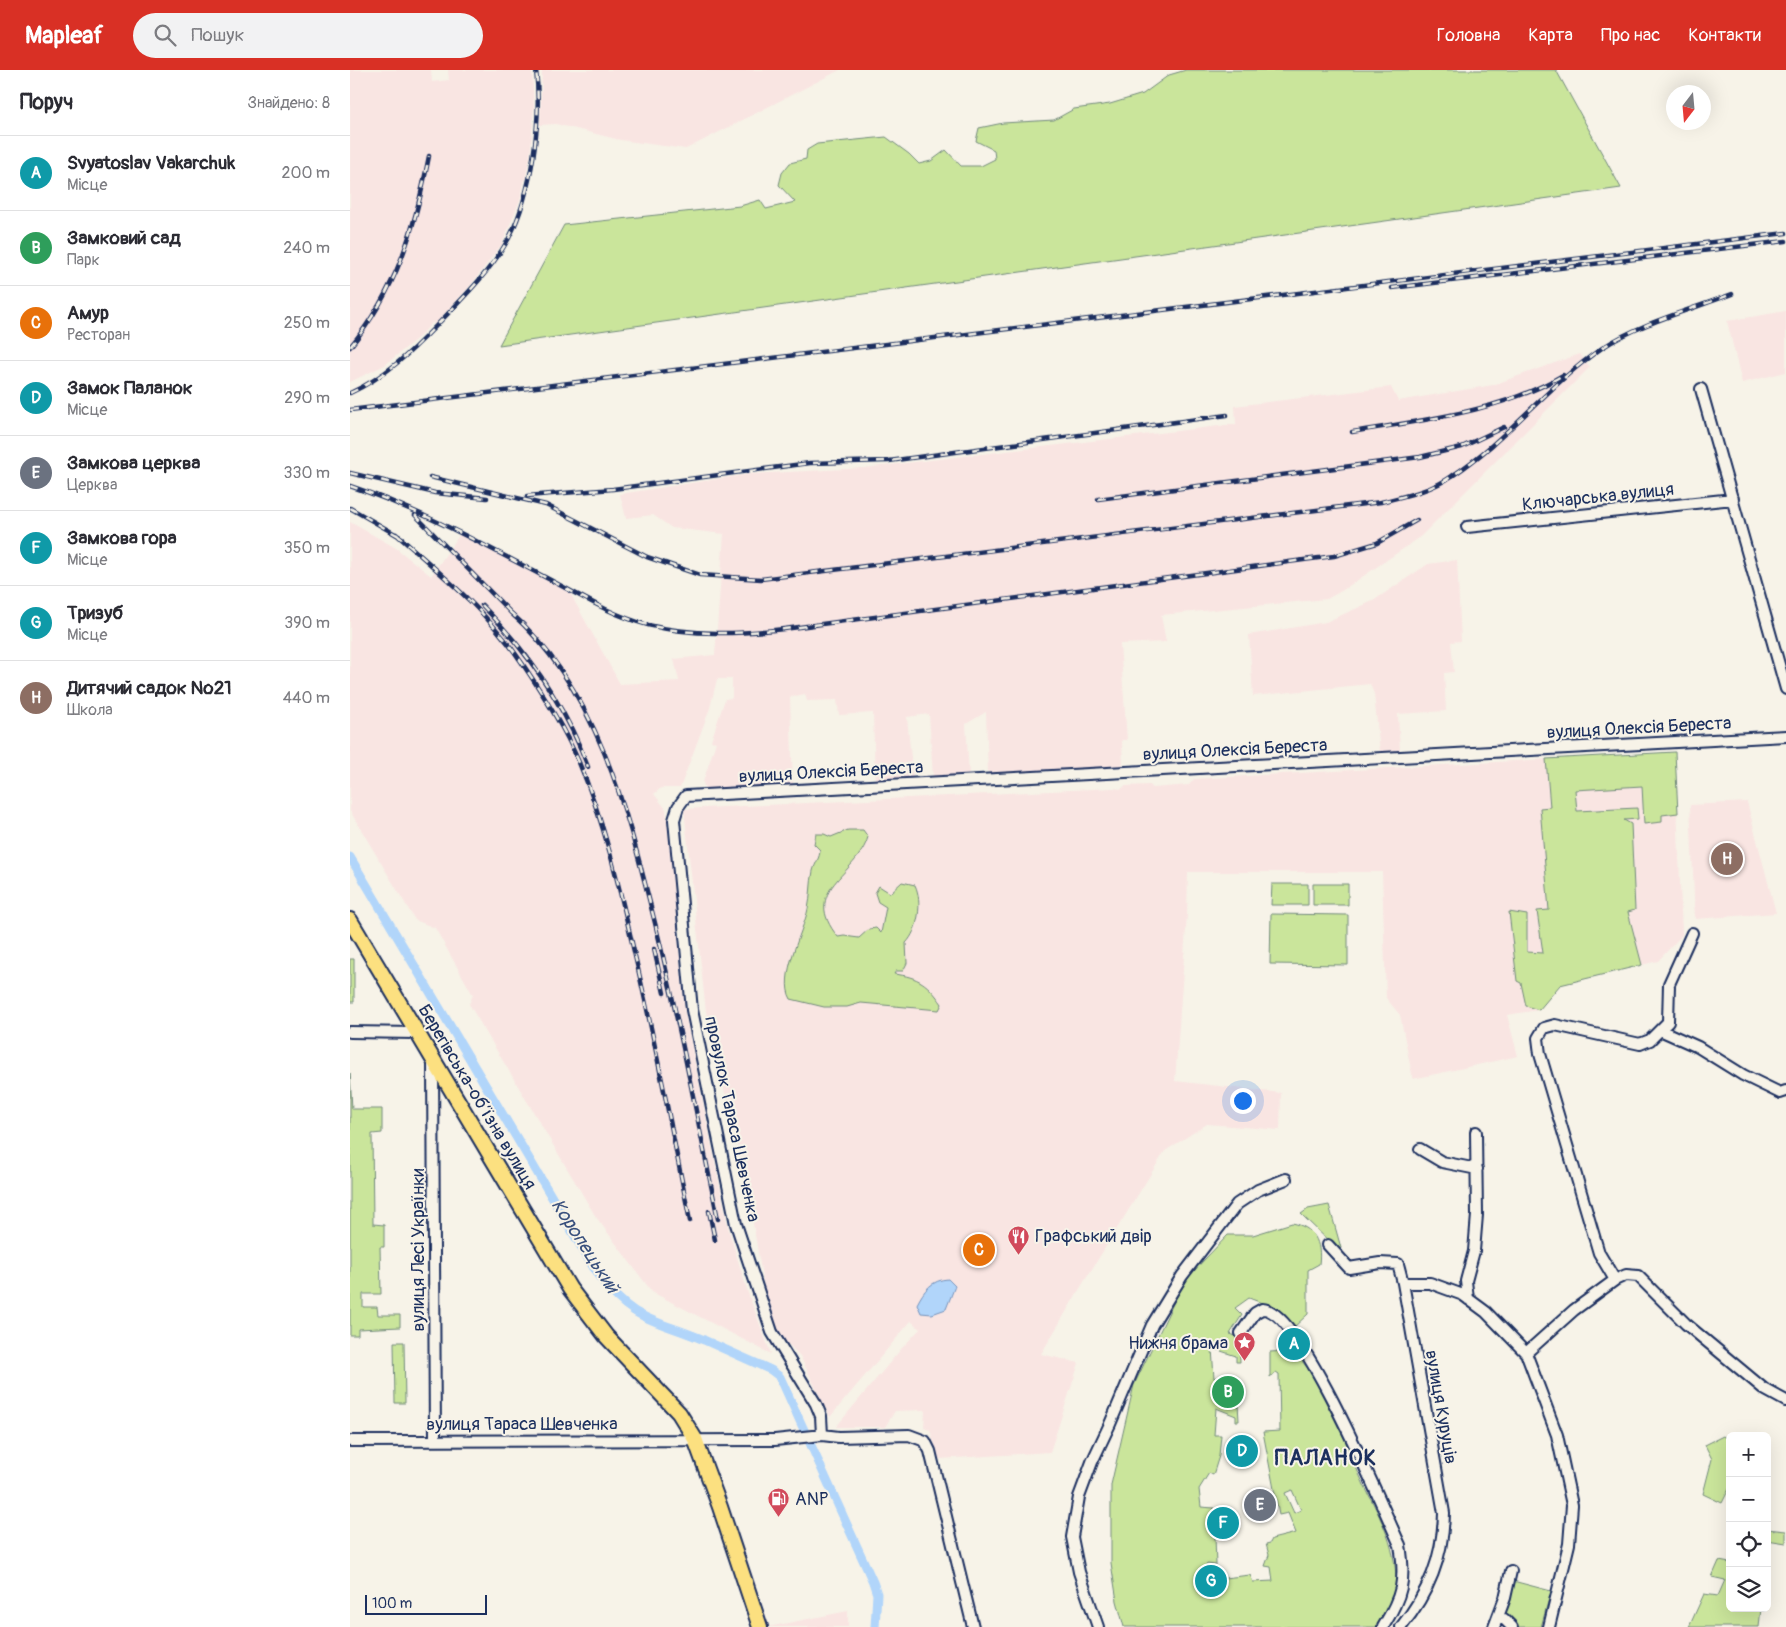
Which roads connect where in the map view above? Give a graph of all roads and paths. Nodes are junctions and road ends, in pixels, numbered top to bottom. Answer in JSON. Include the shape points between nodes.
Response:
{"nodes":[{"id":1,"x":1701,"y":389,"type":"dead end"},
{"id":2,"x":1733,"y":499,"type":"junction"},
{"id":3,"x":1467,"y":527,"type":"dead end"},
{"id":4,"x":1786,"y":689,"type":"edge"},
{"id":5,"x":1786,"y":736,"type":"edge"},
{"id":6,"x":686,"y":796,"type":"joint"},
{"id":7,"x":350,"y":920,"type":"edge"},
{"id":8,"x":1692,"y":933,"type":"dead end"},
{"id":9,"x":1660,"y":1030,"type":"junction"},
{"id":10,"x":350,"y":1032,"type":"edge"},
{"id":11,"x":416,"y":1032,"type":"junction"},
{"id":12,"x":433,"y":1060,"type":"junction"},
{"id":13,"x":1786,"y":1091,"type":"edge"},
{"id":14,"x":1476,"y":1132,"type":"dead end"},
{"id":15,"x":1420,"y":1149,"type":"dead end"},
{"id":16,"x":1477,"y":1170,"type":"junction"},
{"id":17,"x":1286,"y":1180,"type":"dead end"},
{"id":18,"x":1328,"y":1245,"type":"dead end"},
{"id":19,"x":1614,"y":1280,"type":"junction"},
{"id":20,"x":1403,"y":1283,"type":"junction"},
{"id":21,"x":1468,"y":1299,"type":"junction"},
{"id":22,"x":1243,"y":1338,"type":"dead end"},
{"id":23,"x":1526,"y":1352,"type":"junction"},
{"id":24,"x":1786,"y":1401,"type":"edge"},
{"id":25,"x":819,"y":1436,"type":"junction"},
{"id":26,"x":694,"y":1439,"type":"junction"},
{"id":27,"x":435,"y":1440,"type":"junction"},
{"id":28,"x":350,"y":1441,"type":"edge"},
{"id":29,"x":1511,"y":1572,"type":"dead end"},
{"id":30,"x":1496,"y":1623,"type":"edge"},
{"id":31,"x":760,"y":1627,"type":"edge"},
{"id":32,"x":973,"y":1627,"type":"edge"},
{"id":33,"x":1098,"y":1627,"type":"edge"},
{"id":34,"x":1383,"y":1627,"type":"edge"},
{"id":35,"x":1401,"y":1627,"type":"edge"},
{"id":36,"x":1512,"y":1627,"type":"edge"},
{"id":37,"x":1549,"y":1627,"type":"edge"}],
"edges":[{"from":1,"to":2,"type":"street"},
{"from":2,"to":3,"type":"street","name":"Ключарська вулиця"},
{"from":2,"to":4,"type":"street"},
{"from":5,"to":6,"type":"street","name":"вулиця Олексія Береста"},
{"from":6,"to":25,"type":"street","name":"провулок Тараса Шевченка","via":[[674,820],[692,1010],[729,1192],[746,1256],[772,1332],[821,1416]]},
{"from":7,"to":11,"type":"highway","name":"Берегівська-обʼїзна вулиця"},
{"from":8,"to":9,"type":"street","via":[[1669,984],[1668,1022]]},
{"from":9,"to":13,"type":"street","via":[[1698,1047],[1772,1090]]},
{"from":9,"to":19,"type":"street","via":[[1640,1044],[1555,1025],[1544,1028],[1538,1038],[1599,1253]]},
{"from":10,"to":11,"type":"street"},
{"from":11,"to":12,"type":"highway","name":"Берегівська-обʼїзна вулиця"},
{"from":12,"to":26,"type":"highway","name":"Берегівська-обʼїзна вулиця","via":[[545,1250],[588,1316],[679,1413]]},
{"from":12,"to":27,"type":"street","name":"вулиця Лесі Українки"},
{"from":14,"to":16,"type":"street"},
{"from":15,"to":16,"type":"street","via":[[1442,1162]]},
{"from":16,"to":21,"type":"street","via":[[1474,1250],[1466,1282]]},
{"from":17,"to":33,"type":"street","via":[[1258,1190],[1237,1204],[1182,1276],[1152,1324],[1092,1462],[1079,1497],[1072,1537],[1078,1572]]},
{"from":18,"to":20,"type":"street","name":"вулиця Куруців","via":[[1349,1268],[1398,1264]]},
{"from":19,"to":23,"type":"street"},
{"from":19,"to":24,"type":"street","via":[[1626,1275],[1638,1276],[1686,1324],[1764,1389]]},
{"from":20,"to":21,"type":"street","via":[[1430,1283]]},
{"from":20,"to":35,"type":"street","name":"вулиця Куруців","via":[[1444,1513],[1444,1536],[1438,1564],[1425,1592]]},
{"from":21,"to":23,"type":"street","via":[[1486,1312]]},
{"from":22,"to":34,"type":"street","via":[[1241,1333],[1255,1313],[1262,1309],[1270,1310],[1303,1348],[1352,1438],[1400,1545],[1402,1587],[1397,1604]]},
{"from":23,"to":37,"type":"street","via":[[1557,1435],[1572,1505],[1569,1544]]},
{"from":25,"to":26,"type":"street","name":"вулиця Тараса Шевченка"},
{"from":25,"to":32,"type":"street","name":"вулиця Тараса Шевченка","via":[[909,1435],[925,1441],[935,1467]]},
{"from":26,"to":27,"type":"street","name":"вулиця Тараса Шевченка"},
{"from":26,"to":31,"type":"highway","name":"Берегівська-обʼїзна вулиця"},
{"from":27,"to":28,"type":"street","name":"вулиця Тараса Шевченка"},
{"from":29,"to":30,"type":"street"},
{"from":30,"to":36,"type":"street","via":[[1504,1619]]}]}
